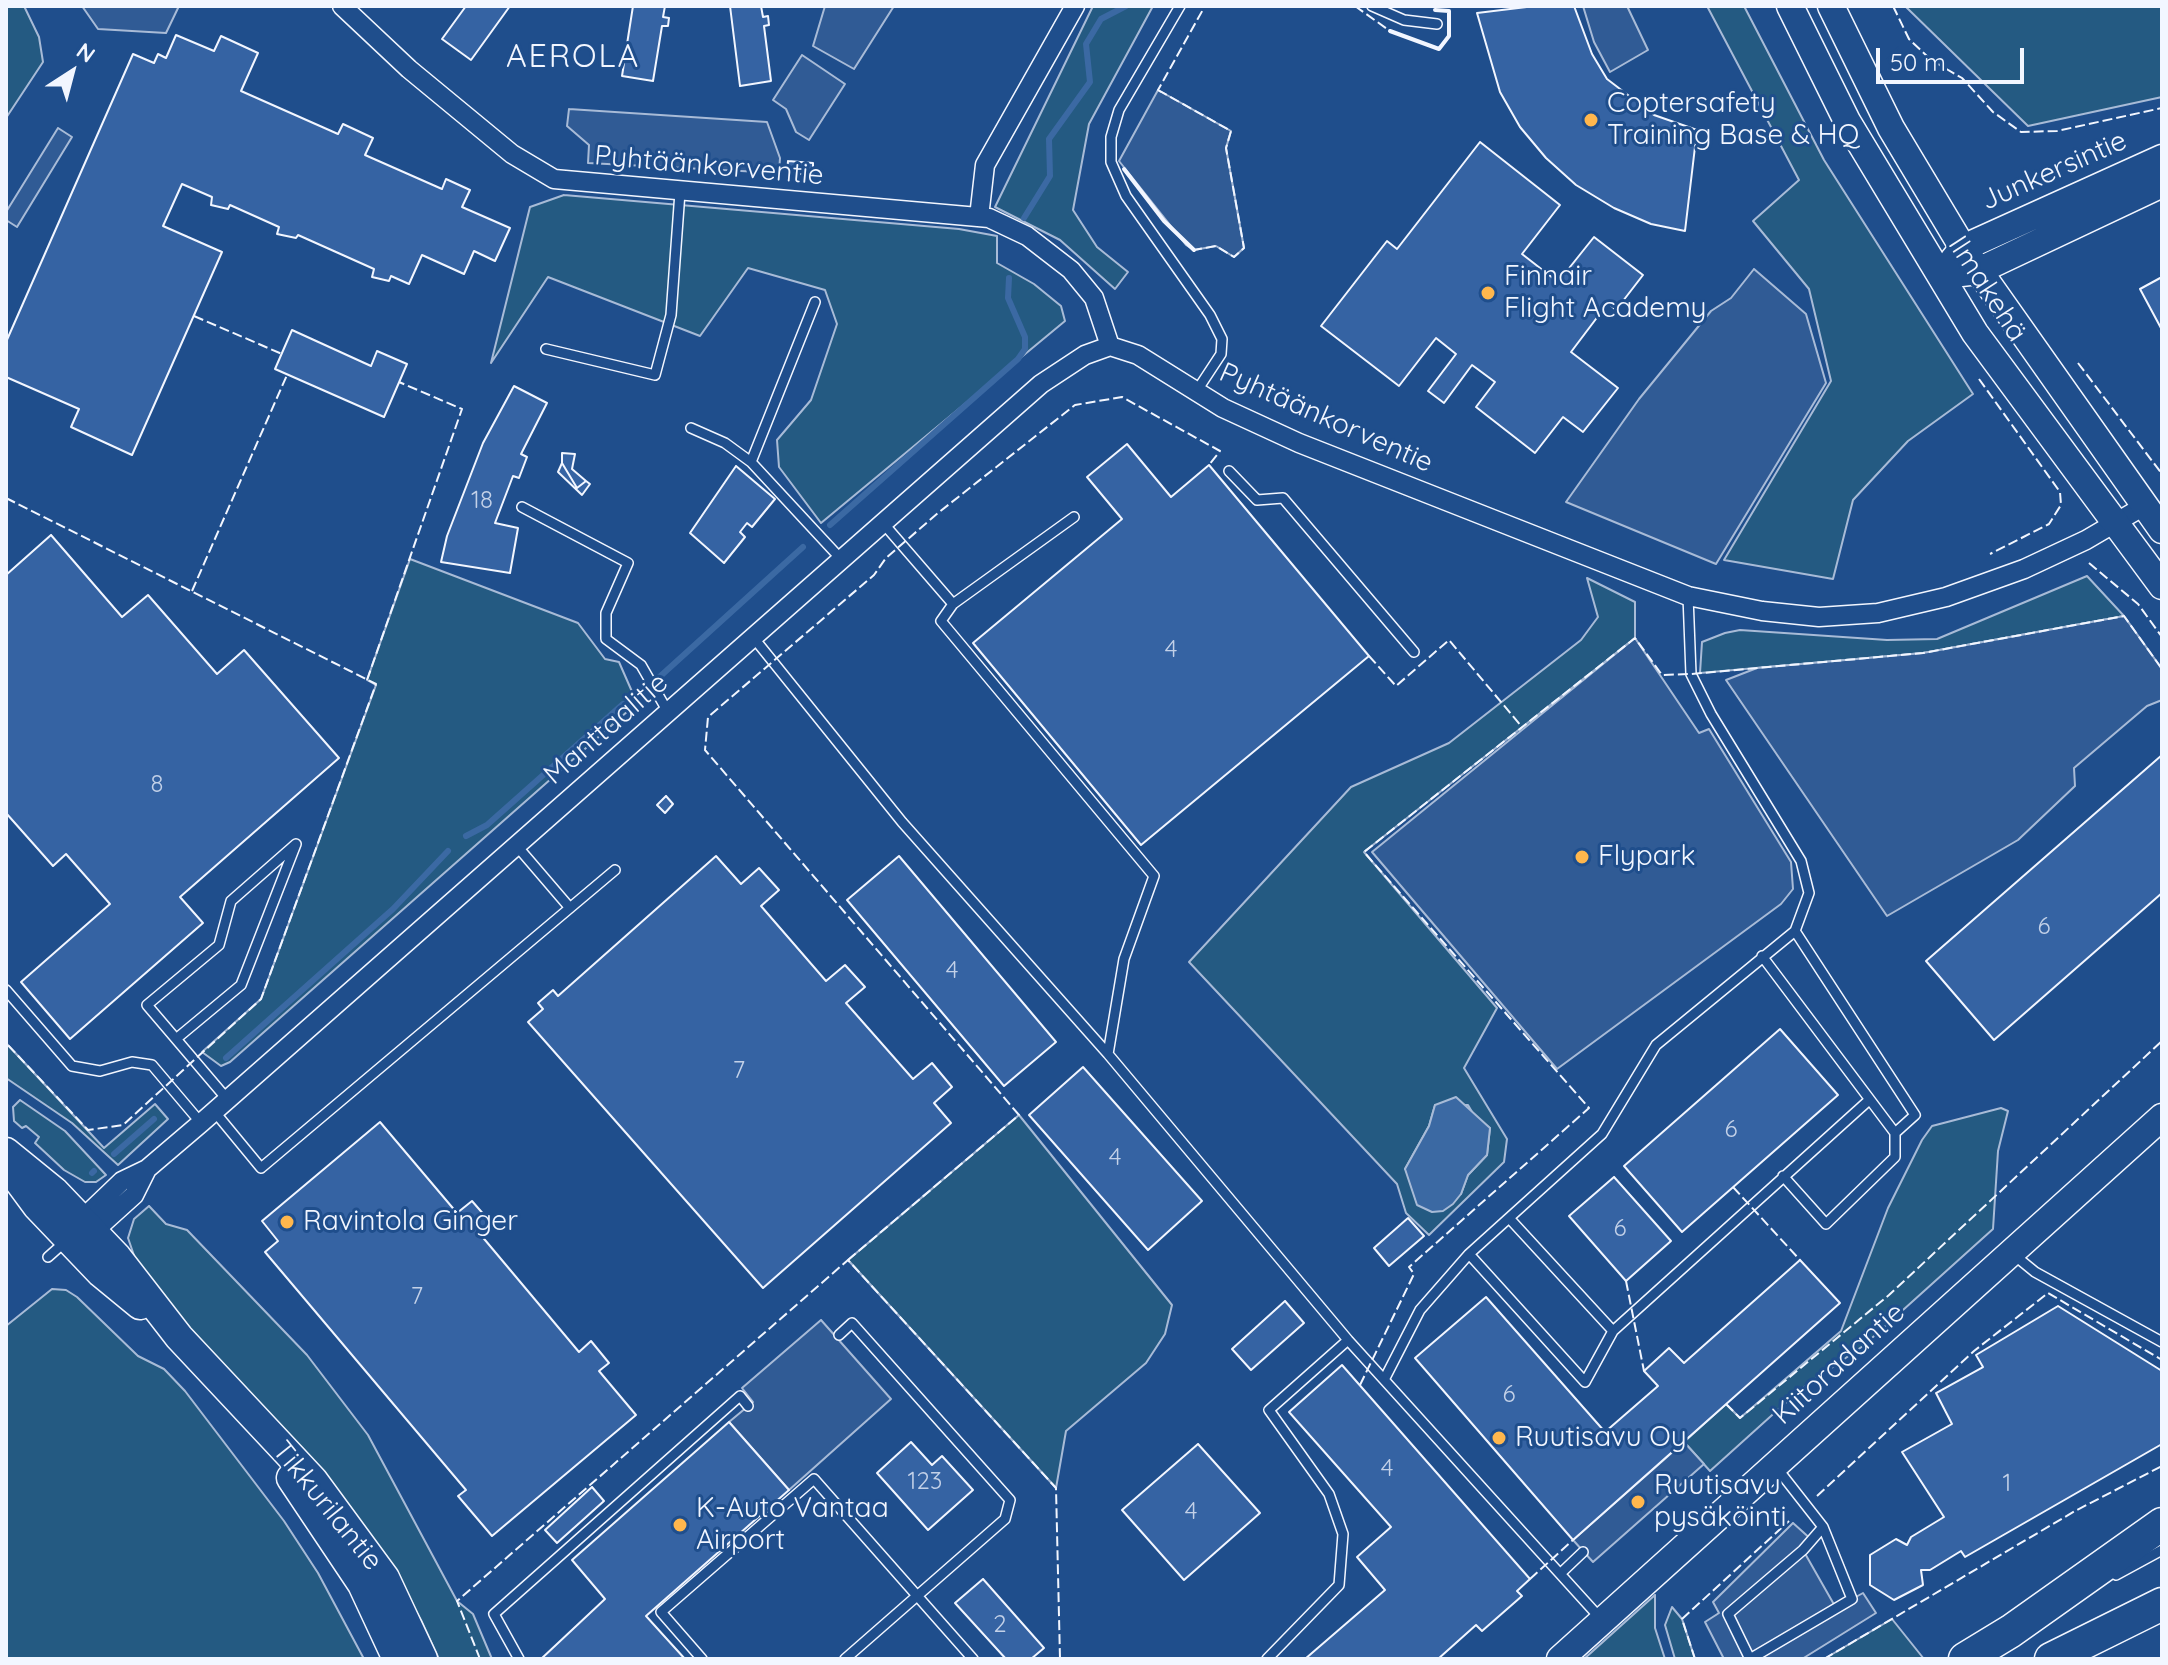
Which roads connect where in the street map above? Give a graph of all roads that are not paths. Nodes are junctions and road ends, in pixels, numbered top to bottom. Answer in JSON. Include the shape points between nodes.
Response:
{"nodes":[{"id":1,"x":342,"y":6,"type":"edge"},
{"id":2,"x":1075,"y":6,"type":"edge"},
{"id":3,"x":1180,"y":6,"type":"edge"},
{"id":4,"x":1372,"y":6,"type":"edge"},
{"id":5,"x":1790,"y":6,"type":"edge"},
{"id":6,"x":1831,"y":6,"type":"edge"},
{"id":7,"x":1437,"y":24,"type":"dead end"},
{"id":8,"x":2162,"y":158,"type":"edge"},
{"id":9,"x":2162,"y":184,"type":"edge"},
{"id":10,"x":680,"y":192,"type":"junction"},
{"id":11,"x":979,"y":217,"type":"junction"},
{"id":12,"x":1963,"y":248,"type":"junction"},
{"id":13,"x":1978,"y":271,"type":"junction"},
{"id":14,"x":1941,"y":276,"type":"junction"},
{"id":15,"x":815,"y":302,"type":"dead end"},
{"id":16,"x":1110,"y":346,"type":"junction"},
{"id":17,"x":546,"y":349,"type":"dead end"},
{"id":18,"x":1196,"y":392,"type":"junction"},
{"id":19,"x":691,"y":428,"type":"dead end"},
{"id":20,"x":751,"y":462,"type":"junction"},
{"id":21,"x":1229,"y":471,"type":"dead end"},
{"id":22,"x":2144,"y":506,"type":"junction"},
{"id":23,"x":522,"y":507,"type":"dead end"},
{"id":24,"x":1074,"y":517,"type":"dead end"},
{"id":25,"x":883,"y":523,"type":"junction"},
{"id":26,"x":2114,"y":523,"type":"junction"},
{"id":27,"x":2162,"y":530,"type":"edge"},
{"id":28,"x":841,"y":559,"type":"junction"},
{"id":29,"x":2162,"y":586,"type":"edge"},
{"id":30,"x":1688,"y":596,"type":"junction"},
{"id":31,"x":953,"y":604,"type":"junction"},
{"id":32,"x":753,"y":637,"type":"junction"},
{"id":33,"x":1414,"y":652,"type":"dead end"},
{"id":34,"x":668,"y":712,"type":"junction"},
{"id":35,"x":516,"y":845,"type":"junction"},
{"id":36,"x":615,"y":870,"type":"dead end"},
{"id":37,"x":570,"y":908,"type":"junction"},
{"id":38,"x":1795,"y":931,"type":"junction"},
{"id":39,"x":1762,"y":956,"type":"junction"},
{"id":40,"x":6,"y":990,"type":"edge"},
{"id":41,"x":176,"y":1039,"type":"junction"},
{"id":42,"x":1108,"y":1054,"type":"junction"},
{"id":43,"x":1868,"y":1101,"type":"junction"},
{"id":44,"x":214,"y":1111,"type":"junction"},
{"id":45,"x":2162,"y":1117,"type":"edge"},
{"id":46,"x":1895,"y":1133,"type":"junction"},
{"id":47,"x":6,"y":1152,"type":"edge"},
{"id":48,"x":6,"y":1164,"type":"edge"},
{"id":49,"x":1783,"y":1176,"type":"junction"},
{"id":50,"x":1509,"y":1218,"type":"junction"},
{"id":51,"x":72,"y":1236,"type":"junction"},
{"id":52,"x":2011,"y":1252,"type":"junction"},
{"id":53,"x":1469,"y":1254,"type":"junction"},
{"id":54,"x":1613,"y":1331,"type":"junction"},
{"id":55,"x":839,"y":1335,"type":"dead end"},
{"id":56,"x":1348,"y":1340,"type":"junction"},
{"id":57,"x":2162,"y":1342,"type":"edge"},
{"id":58,"x":1385,"y":1378,"type":"junction"},
{"id":59,"x":241,"y":1405,"type":"junction"},
{"id":60,"x":748,"y":1406,"type":"dead end"},
{"id":61,"x":1774,"y":1465,"type":"junction"},
{"id":62,"x":2162,"y":1524,"type":"edge"},
{"id":63,"x":1823,"y":1527,"type":"junction"},
{"id":64,"x":2162,"y":1550,"type":"edge"},
{"id":65,"x":1583,"y":1552,"type":"dead end"},
{"id":66,"x":1561,"y":1573,"type":"junction"},
{"id":67,"x":2107,"y":1580,"type":"dead end"},
{"id":68,"x":2093,"y":1587,"type":"dead end"},
{"id":69,"x":916,"y":1595,"type":"junction"},
{"id":70,"x":2162,"y":1604,"type":"edge"},
{"id":71,"x":1602,"y":1621,"type":"junction"},
{"id":72,"x":2011,"y":1631,"type":"junction"},
{"id":73,"x":397,"y":1659,"type":"edge"},
{"id":74,"x":423,"y":1659,"type":"edge"},
{"id":75,"x":519,"y":1659,"type":"edge"},
{"id":76,"x":702,"y":1659,"type":"edge"},
{"id":77,"x":845,"y":1659,"type":"edge"},
{"id":78,"x":973,"y":1659,"type":"edge"},
{"id":79,"x":1267,"y":1659,"type":"edge"},
{"id":80,"x":1560,"y":1659,"type":"edge"},
{"id":81,"x":1965,"y":1659,"type":"edge"},
{"id":82,"x":2051,"y":1659,"type":"edge"}],
"edges":[{"from":1,"to":10,"type":"street","name":"Pyhtäänkorventie","via":[[409,69],[536,170],[570,183]]},
{"from":2,"to":11,"type":"street","via":[[985,165]]},
{"from":3,"to":18,"type":"lane","via":[[1119,110],[1111,162],[1126,196],[1222,339],[1221,354]]},
{"from":4,"to":7,"type":"lane","via":[[1404,20]]},
{"from":5,"to":14,"type":"main road","name":"Ilmakehä","via":[[1847,121]]},
{"from":6,"to":12,"type":"main road","name":"Ilmakehä","via":[[1891,128]]},
{"from":8,"to":12,"type":"main road","name":"Junkersintie"},
{"from":9,"to":13,"type":"main road","name":"Junkersintie"},
{"from":10,"to":11,"type":"street","name":"Pyhtäänkorventie"},
{"from":10,"to":17,"type":"lane","via":[[671,315],[655,375]]},
{"from":11,"to":16,"type":"street","name":"Pyhtäänkorventie","via":[[1027,236],[1071,270],[1094,298]]},
{"from":12,"to":13,"type":"main road","name":"Ilmakehä"},
{"from":12,"to":14,"type":"main road","name":"Junkersintie"},
{"from":13,"to":14,"type":"main road","name":"Junkersintie"},
{"from":13,"to":22,"type":"main road","name":"Ilmakehä"},
{"from":14,"to":26,"type":"main road","name":"Ilmakehä","via":[[1975,333]]},
{"from":15,"to":20,"type":"lane"},
{"from":16,"to":18,"type":"street","name":"Pyhtäänkorventie","via":[[1138,355]]},
{"from":16,"to":25,"type":"street","name":"Manttaalitie","via":[[1085,355],[1041,384]]},
{"from":18,"to":30,"type":"street","name":"Pyhtäänkorventie","via":[[1299,443]]},
{"from":19,"to":20,"type":"lane"},
{"from":20,"to":28,"type":"lane"},
{"from":21,"to":33,"type":"lane","via":[[1257,500],[1283,498]]},
{"from":22,"to":26,"type":"street","name":"Pyhtäänkorventie"},
{"from":22,"to":27,"type":"main road","name":"Ilmakehä"},
{"from":23,"to":34,"type":"lane","via":[[628,563],[606,613],[606,639],[641,665]]},
{"from":24,"to":31,"type":"lane"},
{"from":25,"to":28,"type":"street","name":"Manttaalitie"},
{"from":25,"to":31,"type":"lane"},
{"from":26,"to":29,"type":"main road","name":"Ilmakehä"},
{"from":26,"to":30,"type":"street","name":"Pyhtäänkorventie","via":[[2024,569],[1946,597],[1878,613],[1819,617]]},
{"from":28,"to":32,"type":"street","name":"Manttaalitie"},
{"from":30,"to":38,"type":"lane","via":[[1691,674],[1801,861],[1809,893]]},
{"from":31,"to":42,"type":"lane","via":[[941,621],[1154,876],[1124,959]]},
{"from":32,"to":34,"type":"street","name":"Manttaalitie"},
{"from":32,"to":42,"type":"lane","via":[[902,822]]},
{"from":34,"to":35,"type":"street","name":"Manttaalitie"},
{"from":35,"to":37,"type":"lane"},
{"from":35,"to":44,"type":"street","name":"Manttaalitie"},
{"from":36,"to":37,"type":"lane"},
{"from":37,"to":44,"type":"lane","via":[[261,1168]]},
{"from":38,"to":39,"type":"lane"},
{"from":38,"to":46,"type":"lane","via":[[1915,1115]]},
{"from":39,"to":43,"type":"lane"},
{"from":39,"to":50,"type":"lane","via":[[1656,1045],[1602,1134]]},
{"from":40,"to":44,"type":"lane","via":[[72,1066],[100,1071],[132,1062],[152,1065]]},
{"from":41,"to":41,"type":"lane","via":[[147,1005],[219,945],[231,901],[296,844],[241,985]]},
{"from":41,"to":44,"type":"lane"},
{"from":42,"to":56,"type":"lane"},
{"from":43,"to":46,"type":"lane"},
{"from":43,"to":49,"type":"lane"},
{"from":44,"to":51,"type":"street","name":"Manttaalitie","via":[[147,1169],[134,1195]]},
{"from":45,"to":52,"type":"main road","name":"Kiitoradantie"},
{"from":46,"to":49,"type":"lane","via":[[1895,1157],[1826,1224]]},
{"from":47,"to":51,"type":"main road","name":"Tikkurilantie"},
{"from":48,"to":51,"type":"main road","name":"Tikkurilantie","via":[[37,1206]]},
{"from":49,"to":54,"type":"lane"},
{"from":50,"to":53,"type":"lane"},
{"from":50,"to":54,"type":"lane"},
{"from":51,"to":59,"type":"main road","name":"Tikkurilantie","via":[[101,1273],[179,1337]]},
{"from":52,"to":57,"type":"lane","via":[[2035,1272]]},
{"from":52,"to":61,"type":"main road","name":"Kiitoradantie"},
{"from":53,"to":54,"type":"lane","via":[[1585,1382]]},
{"from":53,"to":58,"type":"lane","via":[[1420,1310]]},
{"from":55,"to":69,"type":"lane","via":[[852,1323],[1010,1500],[1005,1519]]},
{"from":56,"to":58,"type":"lane"},
{"from":56,"to":79,"type":"lane","via":[[1269,1410],[1329,1494],[1343,1534],[1339,1585]]},
{"from":58,"to":66,"type":"lane"},
{"from":59,"to":73,"type":"main road","name":"Tikkurilantie","via":[[362,1584]]},
{"from":59,"to":74,"type":"main road","name":"Tikkurilantie","via":[[350,1527],[385,1578]]},
{"from":60,"to":75,"type":"lane","via":[[740,1396],[494,1614]]},
{"from":61,"to":63,"type":"lane"},
{"from":61,"to":71,"type":"main road","name":"Kiitoradantie"},
{"from":62,"to":72,"type":"highway"},
{"from":63,"to":63,"type":"lane","via":[[1852,1599],[1750,1659],[1728,1614]]},
{"from":64,"to":67,"type":"lane"},
{"from":65,"to":66,"type":"lane"},
{"from":66,"to":71,"type":"lane"},
{"from":68,"to":72,"type":"lane"},
{"from":69,"to":76,"type":"lane","via":[[811,1476],[661,1612]]},
{"from":69,"to":77,"type":"lane"},
{"from":69,"to":78,"type":"lane"},
{"from":70,"to":82,"type":"highway"},
{"from":71,"to":80,"type":"main road","name":"Kiitoradantie"},
{"from":72,"to":81,"type":"highway"}]}
